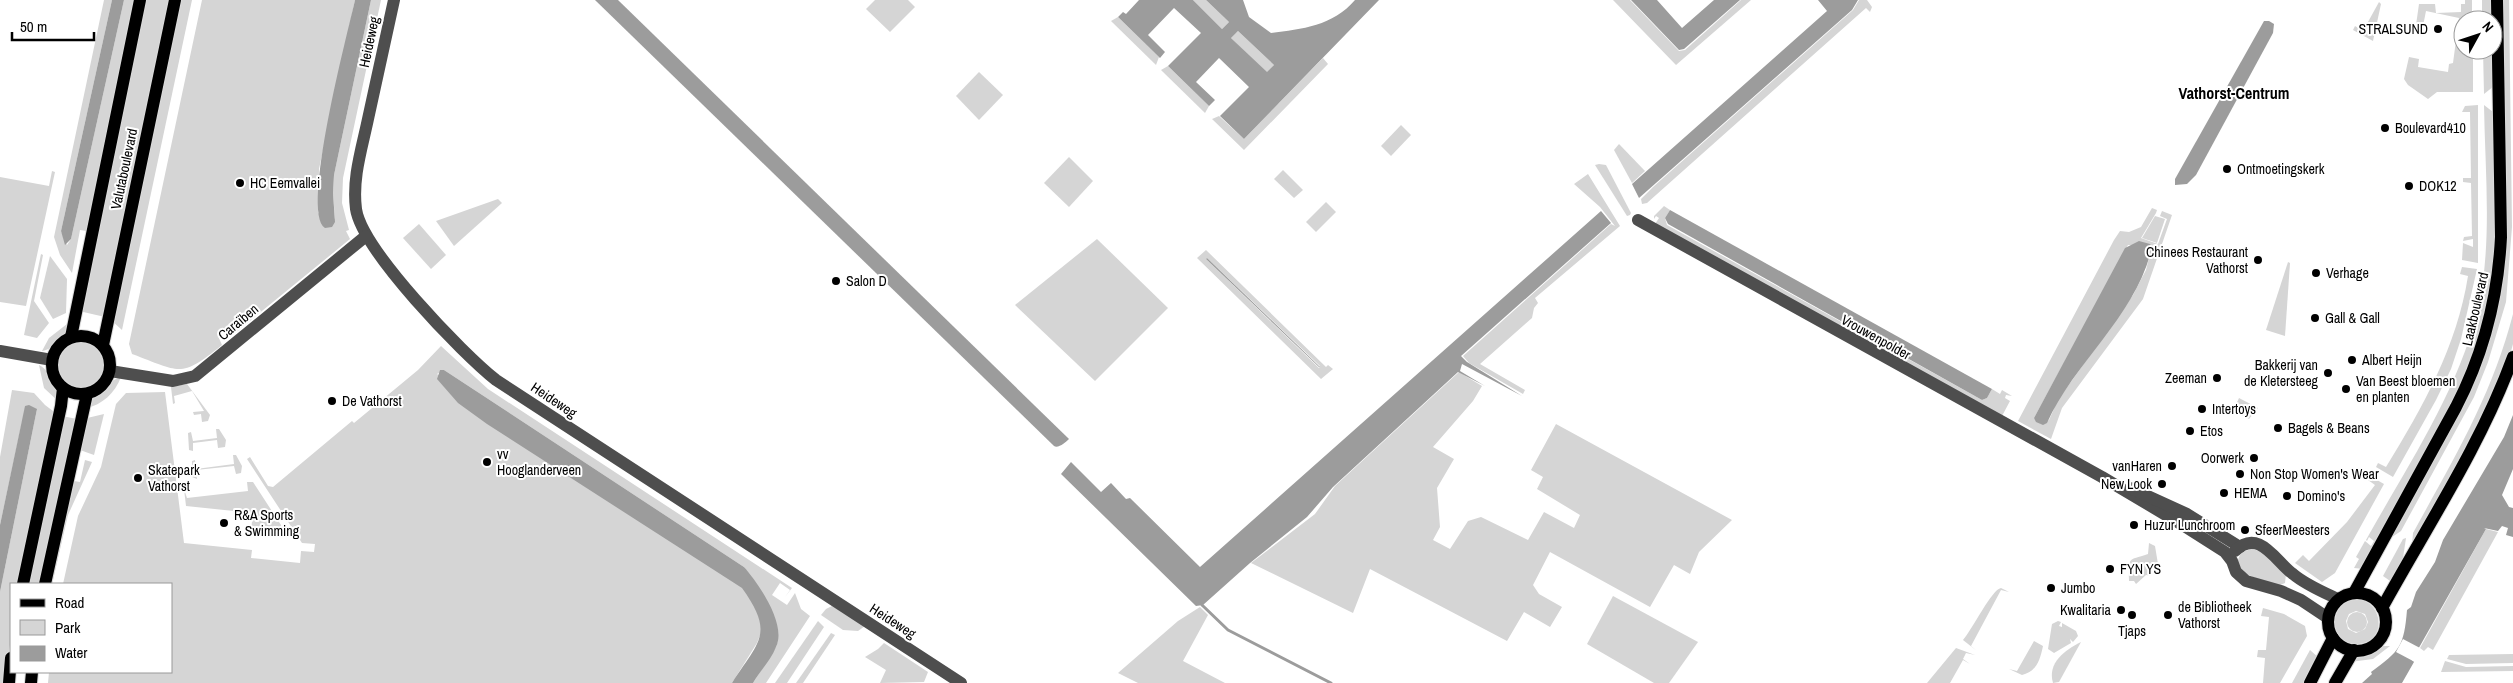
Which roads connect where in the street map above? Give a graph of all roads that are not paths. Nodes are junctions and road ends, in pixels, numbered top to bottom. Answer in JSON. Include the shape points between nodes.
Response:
{"nodes":[{"id":1,"x":140,"y":0,"type":"edge"},
{"id":2,"x":175,"y":0,"type":"edge"},
{"id":3,"x":394,"y":0,"type":"edge"},
{"id":4,"x":2497,"y":0,"type":"edge"},
{"id":5,"x":1638,"y":220,"type":"dead end"},
{"id":6,"x":366,"y":236,"type":"junction"},
{"id":7,"x":71,"y":337,"type":"junction"},
{"id":8,"x":103,"y":345,"type":"junction"},
{"id":9,"x":0,"y":351,"type":"edge"},
{"id":10,"x":2513,"y":357,"type":"edge"},
{"id":11,"x":52,"y":360,"type":"junction"},
{"id":12,"x":110,"y":370,"type":"junction"},
{"id":13,"x":63,"y":388,"type":"junction"},
{"id":14,"x":87,"y":394,"type":"junction"},
{"id":15,"x":2102,"y":477,"type":"junction"},
{"id":16,"x":2240,"y":546,"type":"junction"},
{"id":17,"x":2232,"y":561,"type":"junction"},
{"id":18,"x":2293,"y":574,"type":"junction"},
{"id":19,"x":23,"y":583,"type":"edge"},
{"id":20,"x":45,"y":583,"type":"edge"},
{"id":21,"x":2281,"y":591,"type":"junction"},
{"id":22,"x":2354,"y":593,"type":"junction"},
{"id":23,"x":2338,"y":599,"type":"junction"},
{"id":24,"x":2382,"y":608,"type":"junction"},
{"id":25,"x":2328,"y":618,"type":"junction"},
{"id":26,"x":2333,"y":638,"type":"junction"},
{"id":27,"x":2354,"y":650,"type":"junction"},
{"id":28,"x":10,"y":670,"type":"edge"},
{"id":29,"x":9,"y":683,"type":"edge"},
{"id":30,"x":961,"y":683,"type":"edge"},
{"id":31,"x":2310,"y":683,"type":"edge"},
{"id":32,"x":2335,"y":683,"type":"edge"}],
"edges":[{"from":1,"to":7,"type":"main road","name":"Valutaboulevard"},
{"from":2,"to":8,"type":"main road","name":"Valutaboulevard"},
{"from":3,"to":6,"type":"street","name":"Heideweg","via":[[356,176],[356,208]]},
{"from":4,"to":22,"type":"main road","name":"Laakboulevard","via":[[2501,237],[2484,343],[2470,381]]},
{"from":5,"to":15,"type":"street","name":"Vrouwenpolder"},
{"from":6,"to":12,"type":"street","name":"Caraïben","via":[[195,376],[173,381]]},
{"from":6,"to":30,"type":"street","name":"Heideweg","via":[[444,331],[496,380]]},
{"from":7,"to":8,"type":"main road","via":[[87,336]]},
{"from":7,"to":11,"type":"main road","via":[[59,346]]},
{"from":8,"to":12,"type":"main road","via":[[109,356]]},
{"from":9,"to":11,"type":"street"},
{"from":10,"to":24,"type":"main road","via":[[2500,393],[2481,430]]},
{"from":11,"to":13,"type":"main road","via":[[53,376]]},
{"from":12,"to":14,"type":"main road","via":[[103,384]]},
{"from":13,"to":14,"type":"main road","via":[[76,394]]},
{"from":13,"to":19,"type":"main road","via":[[62,406]]},
{"from":14,"to":20,"type":"main road"},
{"from":15,"to":16,"type":"street","name":"Vrouwenpolder","via":[[2169,505]]},
{"from":15,"to":17,"type":"street","name":"Vrouwenpolder","via":[[2200,535]]},
{"from":16,"to":17,"type":"street"},
{"from":16,"to":18,"type":"street","name":"Vrouwenpolder","via":[[2252,544],[2267,548]]},
{"from":17,"to":21,"type":"street","name":"Vrouwenpolder","via":[[2240,577]]},
{"from":18,"to":21,"type":"street","via":[[2290,583]]},
{"from":18,"to":23,"type":"street","name":"Vrouwenpolder"},
{"from":21,"to":25,"type":"street","name":"Vrouwenpolder"},
{"from":22,"to":23,"type":"main road"},
{"from":22,"to":24,"type":"main road","via":[[2368,595]]},
{"from":23,"to":25,"type":"main road"},
{"from":24,"to":27,"type":"main road","via":[[2385,620],[2382,636],[2372,646]]},
{"from":25,"to":26,"type":"main road"},
{"from":26,"to":27,"type":"main road","via":[[2344,648]]},
{"from":26,"to":31,"type":"main road"},
{"from":27,"to":32,"type":"main road"},
{"from":28,"to":29,"type":"main road"}]}
